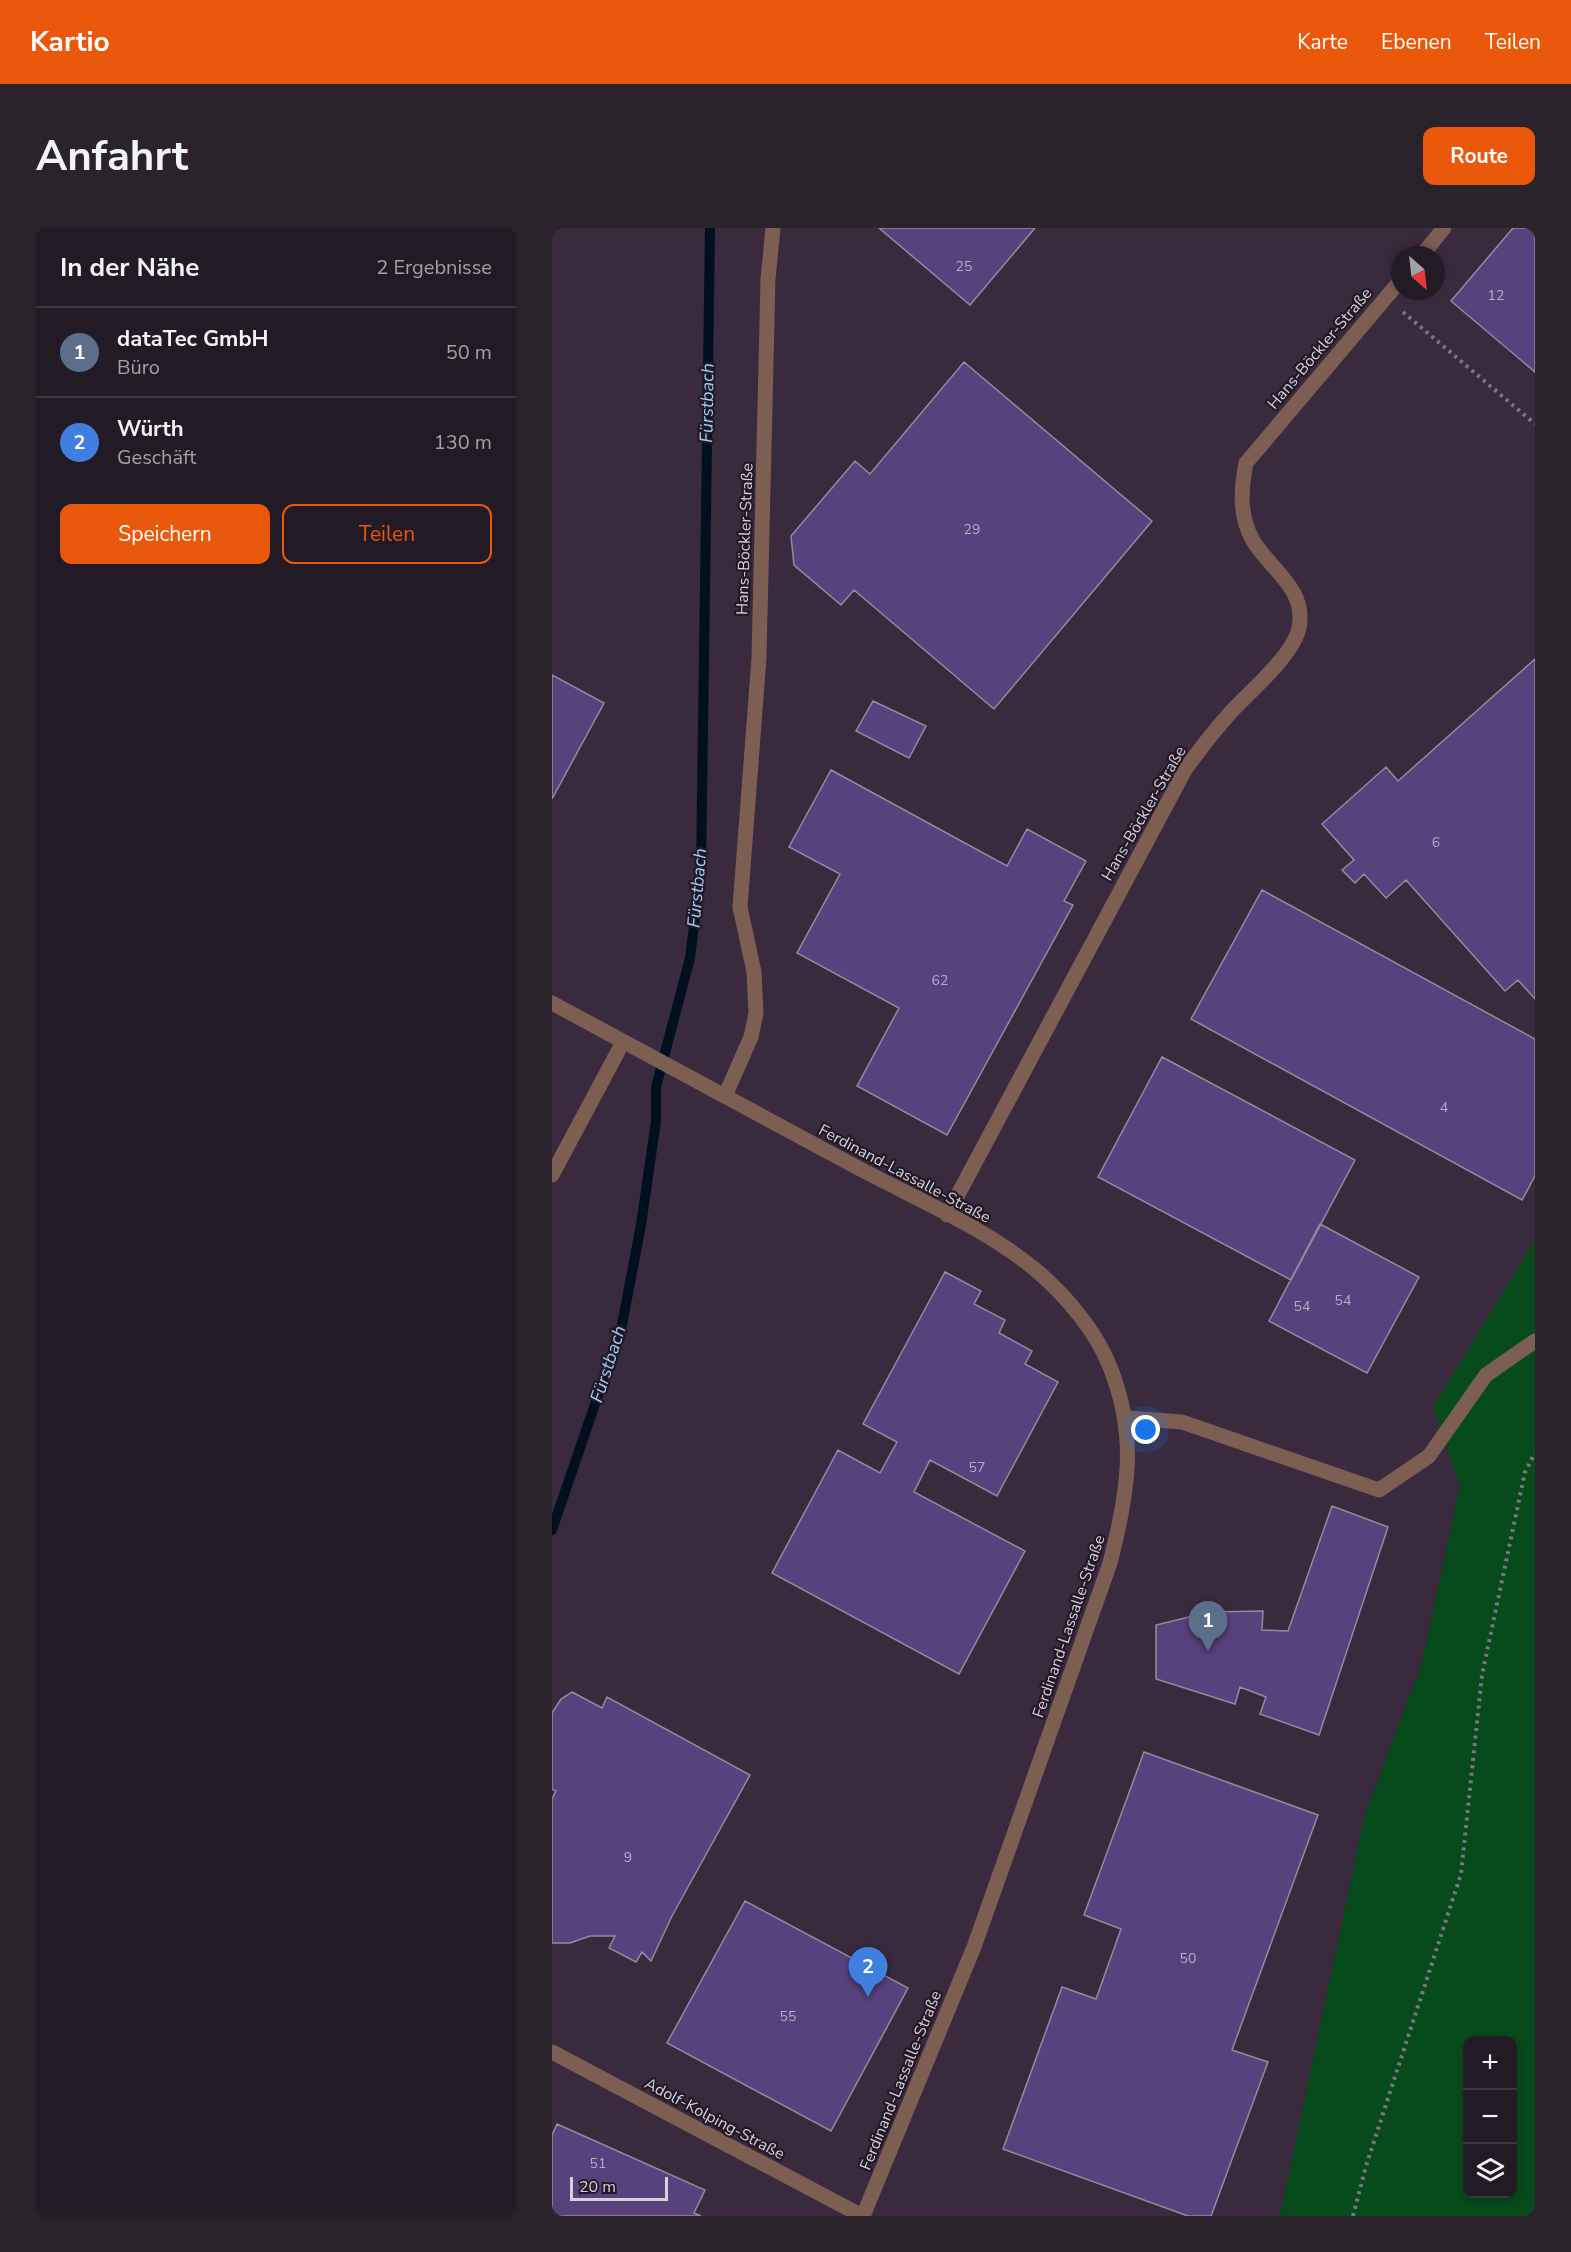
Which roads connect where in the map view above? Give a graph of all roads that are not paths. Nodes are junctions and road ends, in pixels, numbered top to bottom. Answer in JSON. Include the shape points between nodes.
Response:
{"nodes":[{"id":1,"x":773,"y":228,"type":"edge"},
{"id":2,"x":1444,"y":228,"type":"edge"},
{"id":3,"x":1429,"y":246,"type":"edge"},
{"id":4,"x":1391,"y":291,"type":"edge"},
{"id":5,"x":552,"y":1003,"type":"edge"},
{"id":6,"x":627,"y":1044,"type":"junction"},
{"id":7,"x":725,"y":1096,"type":"junction"},
{"id":8,"x":552,"y":1175,"type":"edge"},
{"id":9,"x":947,"y":1215,"type":"junction"},
{"id":10,"x":1535,"y":1341,"type":"edge"},
{"id":11,"x":1127,"y":1418,"type":"junction"},
{"id":12,"x":552,"y":2052,"type":"edge"},
{"id":13,"x":862,"y":2216,"type":"edge"}],
"edges":[{"from":1,"to":7,"type":"street","name":"Hans-Böckler-Straße","via":[[768,279],[759,658],[740,907],[753,972],[756,1013],[751,1037]]},
{"from":2,"to":3,"type":"street"},
{"from":4,"to":9,"type":"street","name":"Hans-Böckler-Straße","via":[[1246,463],[1241,490],[1244,516],[1252,538],[1285,577],[1297,599],[1299,628],[1282,658],[1208,737],[1185,770]]},
{"from":5,"to":6,"type":"street","name":"Ferdinand-Lassalle-Straße"},
{"from":6,"to":7,"type":"street","name":"Ferdinand-Lassalle-Straße"},
{"from":6,"to":8,"type":"street"},
{"from":7,"to":9,"type":"street","name":"Ferdinand-Lassalle-Straße"},
{"from":9,"to":11,"type":"street","name":"Ferdinand-Lassalle-Straße","via":[[1036,1270],[1065,1299],[1090,1330],[1110,1366]]},
{"from":10,"to":11,"type":"street","via":[[1486,1375],[1429,1456],[1379,1490],[1182,1422]]},
{"from":11,"to":13,"type":"street","name":"Ferdinand-Lassalle-Straße","via":[[1128,1469],[1110,1563],[974,1947]]},
{"from":12,"to":13,"type":"street","name":"Adolf-Kolping-Straße"}]}
